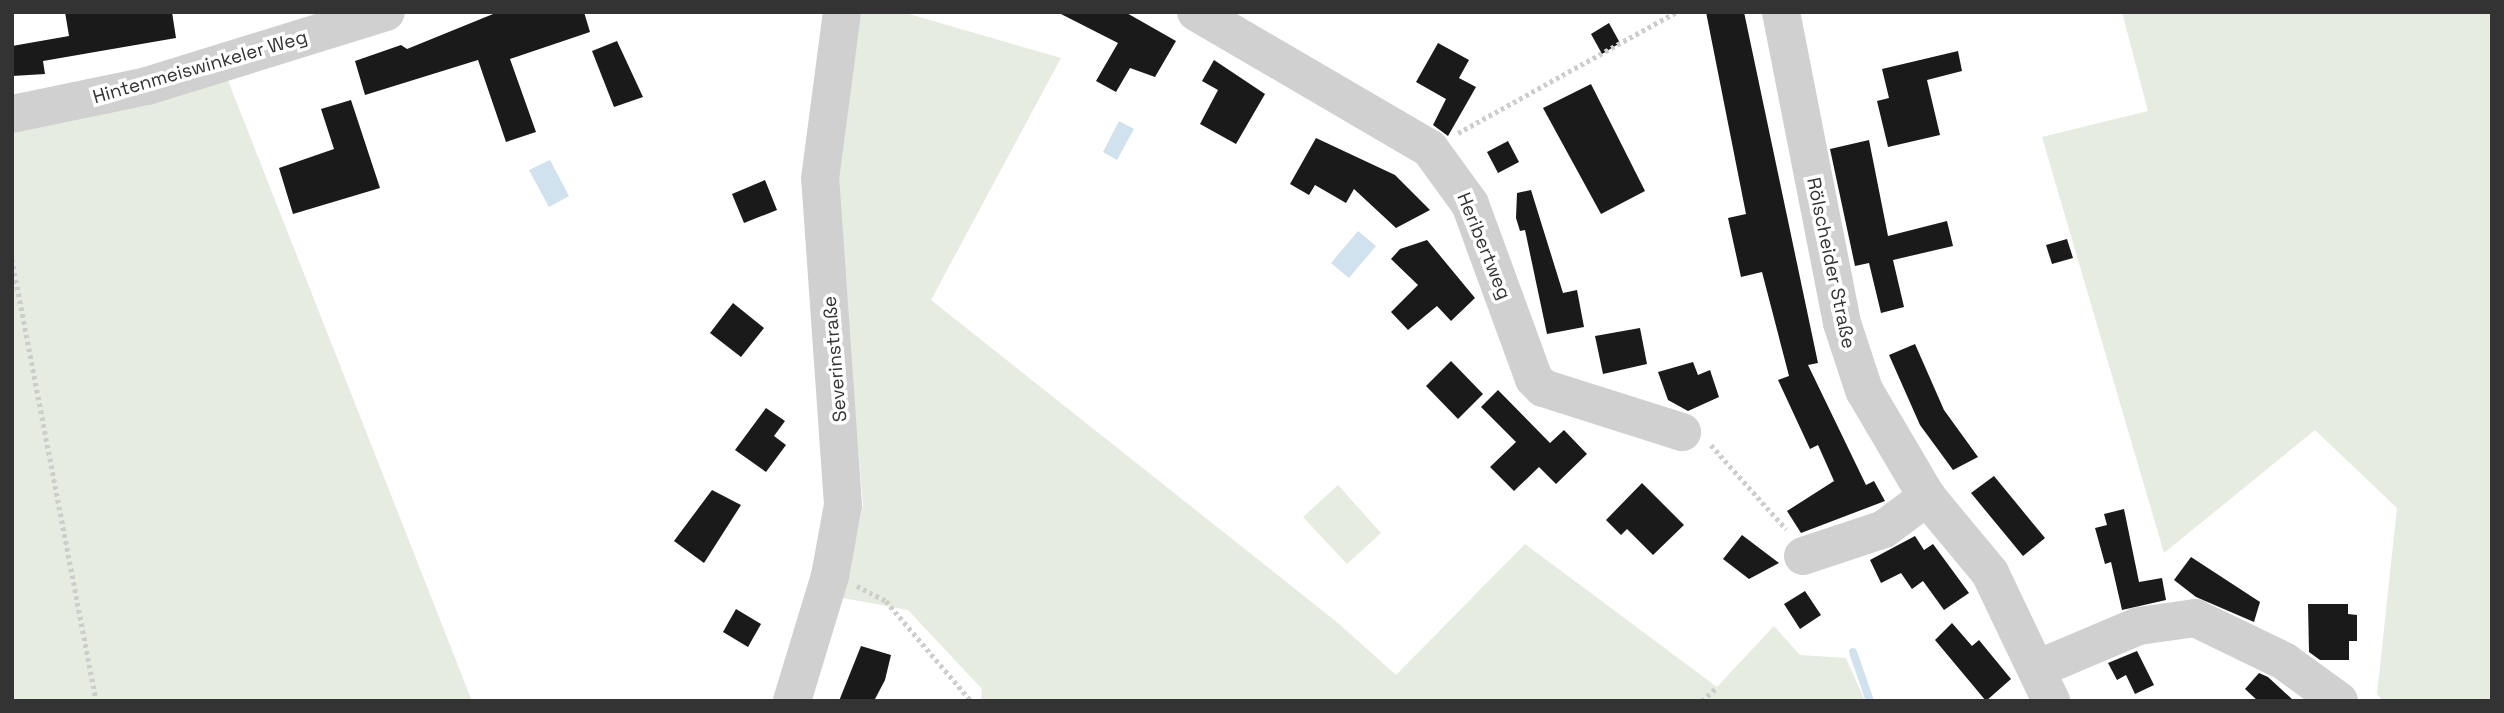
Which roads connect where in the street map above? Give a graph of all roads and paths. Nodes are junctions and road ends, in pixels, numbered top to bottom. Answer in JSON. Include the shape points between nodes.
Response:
{"nodes":[{"id":1,"x":386,"y":12,"type":"edge"},
{"id":2,"x":842,"y":12,"type":"edge"},
{"id":3,"x":1196,"y":12,"type":"edge"},
{"id":4,"x":1676,"y":12,"type":"edge"},
{"id":5,"x":1781,"y":12,"type":"edge"},
{"id":6,"x":12,"y":114,"type":"edge"},
{"id":7,"x":1430,"y":149,"type":"junction"},
{"id":8,"x":12,"y":259,"type":"edge"},
{"id":9,"x":1682,"y":432,"type":"joint"},
{"id":10,"x":1927,"y":496,"type":"junction"},
{"id":11,"x":1803,"y":556,"type":"joint"},
{"id":12,"x":830,"y":576,"type":"junction"},
{"id":13,"x":2044,"y":685,"type":"edge"},
{"id":14,"x":1717,"y":687,"type":"dead end"},
{"id":15,"x":96,"y":701,"type":"edge"},
{"id":16,"x":792,"y":701,"type":"edge"},
{"id":17,"x":971,"y":701,"type":"edge"},
{"id":18,"x":1702,"y":701,"type":"edge"},
{"id":19,"x":2339,"y":701,"type":"edge"}],
"edges":[{"from":1,"to":6,"type":"street","name":"Hintenmeiswinkeler Weg","via":[[147,86]]},
{"from":2,"to":12,"type":"street","name":"Severinstraße","via":[[821,161],[844,463],[842,520]]},
{"from":3,"to":7,"type":"street","name":"Heribertweg"},
{"from":4,"to":7,"type":"path"},
{"from":5,"to":10,"type":"street","name":"Rölscheider Straße","via":[[1851,357],[1882,429]]},
{"from":7,"to":9,"type":"street","name":"Heribertweg","via":[[1461,187],[1480,224],[1534,379],[1566,399]]},
{"from":8,"to":15,"type":"path"},
{"from":9,"to":11,"type":"path","via":[[1727,457],[1779,516]]},
{"from":10,"to":11,"type":"street","via":[[1884,530]]},
{"from":10,"to":13,"type":"street","name":"Rölscheider Straße","via":[[1990,573]]},
{"from":12,"to":16,"type":"street","name":"Severinstraße"},
{"from":12,"to":17,"type":"path","via":[[886,601]]},
{"from":13,"to":19,"type":"street","name":"Rölscheider Straße","via":[[2139,626],[2195,618],[2284,661]]},
{"from":14,"to":18,"type":"path"}]}
